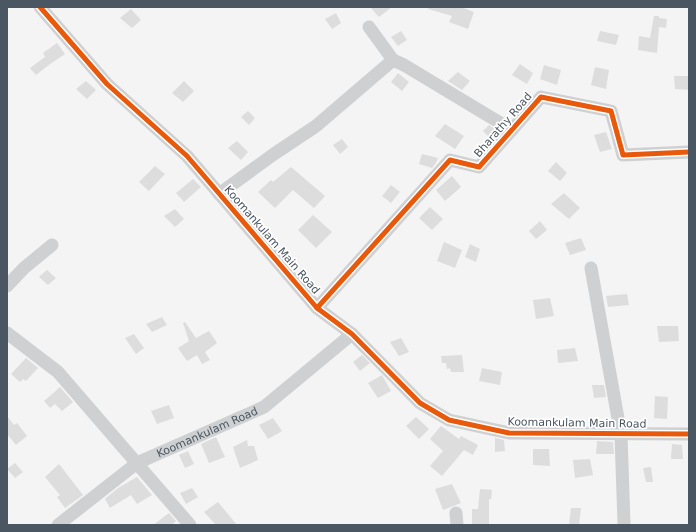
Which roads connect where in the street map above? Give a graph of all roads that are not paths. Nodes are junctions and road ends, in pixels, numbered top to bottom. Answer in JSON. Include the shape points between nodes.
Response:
{"nodes":[{"id":1,"x":40,"y":7,"type":"edge"},
{"id":2,"x":369,"y":27,"type":"dead end"},
{"id":3,"x":393,"y":60,"type":"junction"},
{"id":4,"x":512,"y":130,"type":"junction"},
{"id":5,"x":689,"y":152,"type":"edge"},
{"id":6,"x":219,"y":194,"type":"junction"},
{"id":7,"x":52,"y":245,"type":"dead end"},
{"id":8,"x":591,"y":268,"type":"dead end"},
{"id":9,"x":7,"y":286,"type":"edge"},
{"id":10,"x":317,"y":308,"type":"junction"},
{"id":11,"x":7,"y":333,"type":"edge"},
{"id":12,"x":352,"y":334,"type":"junction"},
{"id":13,"x":689,"y":434,"type":"edge"},
{"id":14,"x":621,"y":435,"type":"junction"},
{"id":15,"x":137,"y":463,"type":"junction"},
{"id":16,"x":624,"y":524,"type":"dead end"},
{"id":17,"x":58,"y":525,"type":"edge"},
{"id":18,"x":190,"y":525,"type":"edge"}],
"edges":[{"from":1,"to":6,"type":"street","name":"Koomankulam Main Road","via":[[106,84],[187,156]]},
{"from":2,"to":3,"type":"street"},
{"from":3,"to":4,"type":"street"},
{"from":3,"to":6,"type":"street","via":[[316,126]]},
{"from":4,"to":5,"type":"street","name":"Bharathy Road","via":[[541,97],[611,111],[623,155]]},
{"from":4,"to":10,"type":"street","name":"Bharathy Road","via":[[479,167],[450,160]]},
{"from":6,"to":10,"type":"street","name":"Koomankulam Main Road"},
{"from":7,"to":9,"type":"street"},
{"from":8,"to":14,"type":"street"},
{"from":10,"to":12,"type":"street","name":"Koomankulam Main Road"},
{"from":11,"to":15,"type":"street","via":[[58,372]]},
{"from":12,"to":14,"type":"street","name":"Koomankulam Main Road","via":[[420,403],[449,420],[509,433]]},
{"from":12,"to":15,"type":"street","name":"Koomankulam Road","via":[[264,407]]},
{"from":13,"to":14,"type":"street","name":"Koomankulam Main Road"},
{"from":14,"to":16,"type":"street"},
{"from":15,"to":17,"type":"street","name":"Koomankulam Road"},
{"from":15,"to":18,"type":"street"}]}
